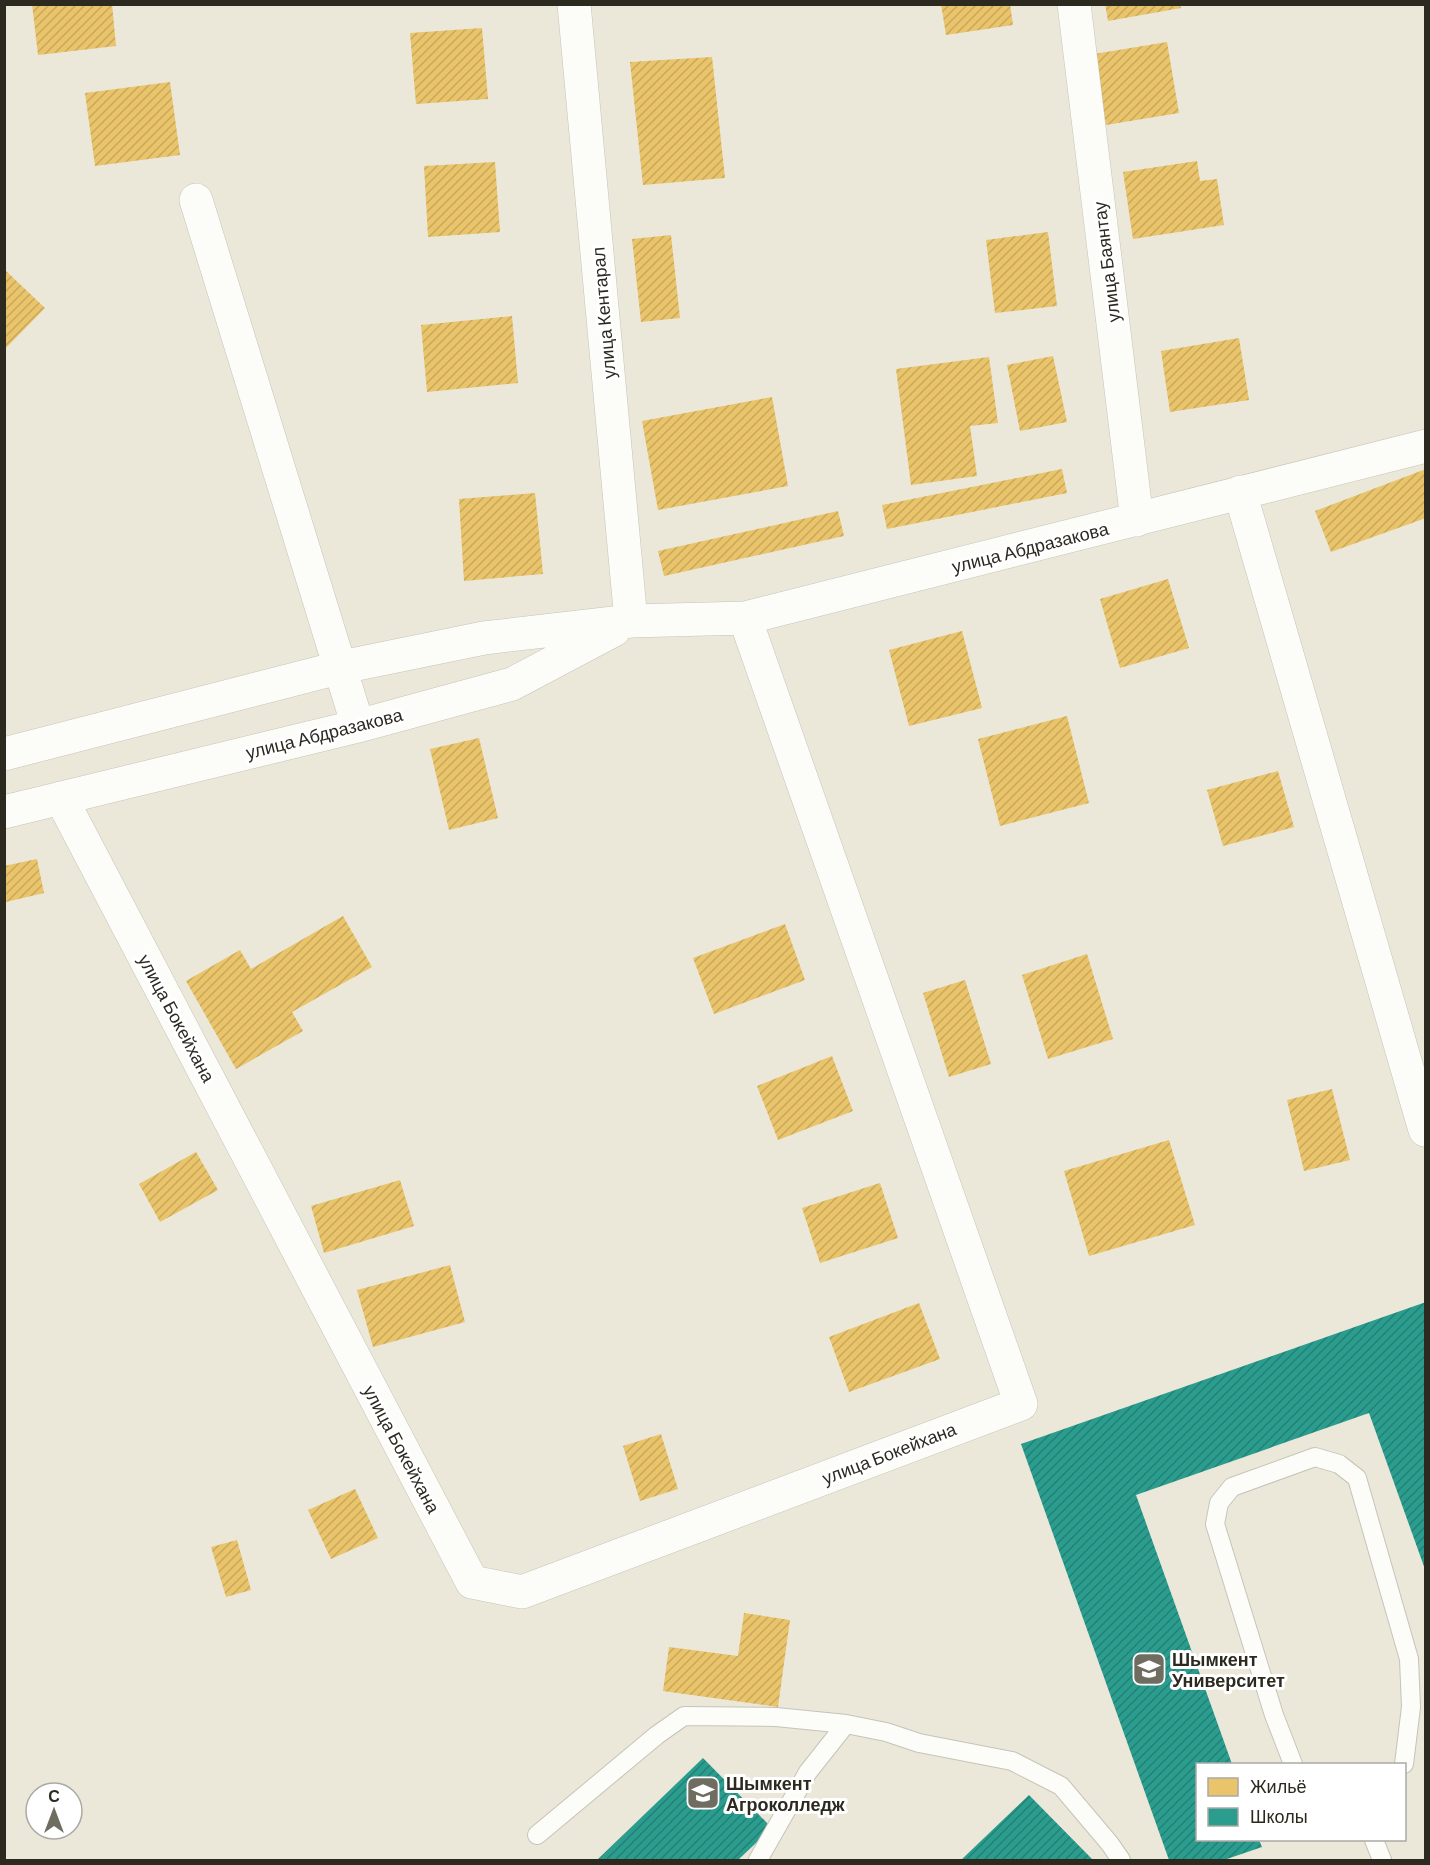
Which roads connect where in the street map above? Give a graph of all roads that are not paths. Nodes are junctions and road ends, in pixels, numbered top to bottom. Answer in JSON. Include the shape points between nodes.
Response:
{"nodes":[{"id":1,"x":574,"y":4,"type":"edge"},
{"id":2,"x":1074,"y":4,"type":"edge"},
{"id":3,"x":196,"y":200,"type":"dead end"},
{"id":4,"x":1425,"y":446,"type":"edge"},
{"id":5,"x":1240,"y":492,"type":"junction"},
{"id":6,"x":1137,"y":520,"type":"junction"},
{"id":7,"x":745,"y":618,"type":"junction"},
{"id":8,"x":632,"y":621,"type":"junction"},
{"id":9,"x":342,"y":667,"type":"junction"},
{"id":10,"x":358,"y":726,"type":"junction"},
{"id":11,"x":4,"y":754,"type":"edge"},
{"id":12,"x":61,"y":798,"type":"junction"},
{"id":13,"x":4,"y":812,"type":"edge"},
{"id":14,"x":1425,"y":1130,"type":"edge"},
{"id":15,"x":846,"y":1724,"type":"junction"},
{"id":16,"x":1293,"y":1763,"type":"edge"},
{"id":17,"x":1404,"y":1763,"type":"edge"},
{"id":18,"x":537,"y":1835,"type":"dead end"},
{"id":19,"x":1375,"y":1841,"type":"edge"},
{"id":20,"x":758,"y":1860,"type":"edge"},
{"id":21,"x":1121,"y":1860,"type":"edge"},
{"id":22,"x":1382,"y":1860,"type":"edge"}],
"edges":[{"from":1,"to":8,"type":"street","name":"улица Кентарал"},
{"from":2,"to":6,"type":"street","name":"улица Баянтау"},
{"from":3,"to":9,"type":"street"},
{"from":4,"to":5,"type":"street","name":"улица Абдразакова"},
{"from":5,"to":6,"type":"street","name":"улица Абдразакова"},
{"from":5,"to":14,"type":"street"},
{"from":6,"to":7,"type":"street","name":"улица Абдразакова"},
{"from":7,"to":8,"type":"street","name":"улица Абдразакова"},
{"from":7,"to":12,"type":"street","name":"улица Бокейхана","via":[[1021,1404],[522,1592],[472,1582]]},
{"from":8,"to":9,"type":"street","name":"улица Абдразакова","via":[[484,638]]},
{"from":8,"to":10,"type":"street","name":"улица Абдразакова","via":[[512,684]]},
{"from":9,"to":10,"type":"street"},
{"from":9,"to":11,"type":"street","name":"улица Абдразакова"},
{"from":10,"to":12,"type":"street","name":"улица Абдразакова"},
{"from":12,"to":13,"type":"street","name":"улица Абдразакова"},
{"from":15,"to":18,"type":"lane","via":[[684,1716]]},
{"from":15,"to":20,"type":"lane","via":[[808,1772]]},
{"from":15,"to":21,"type":"lane","via":[[1012,1761],[1061,1786]]},
{"from":16,"to":17,"type":"lane","via":[[1215,1524],[1219,1503],[1232,1487],[1315,1457],[1339,1464],[1358,1478],[1409,1659],[1411,1707]]},
{"from":19,"to":22,"type":"lane"}]}
